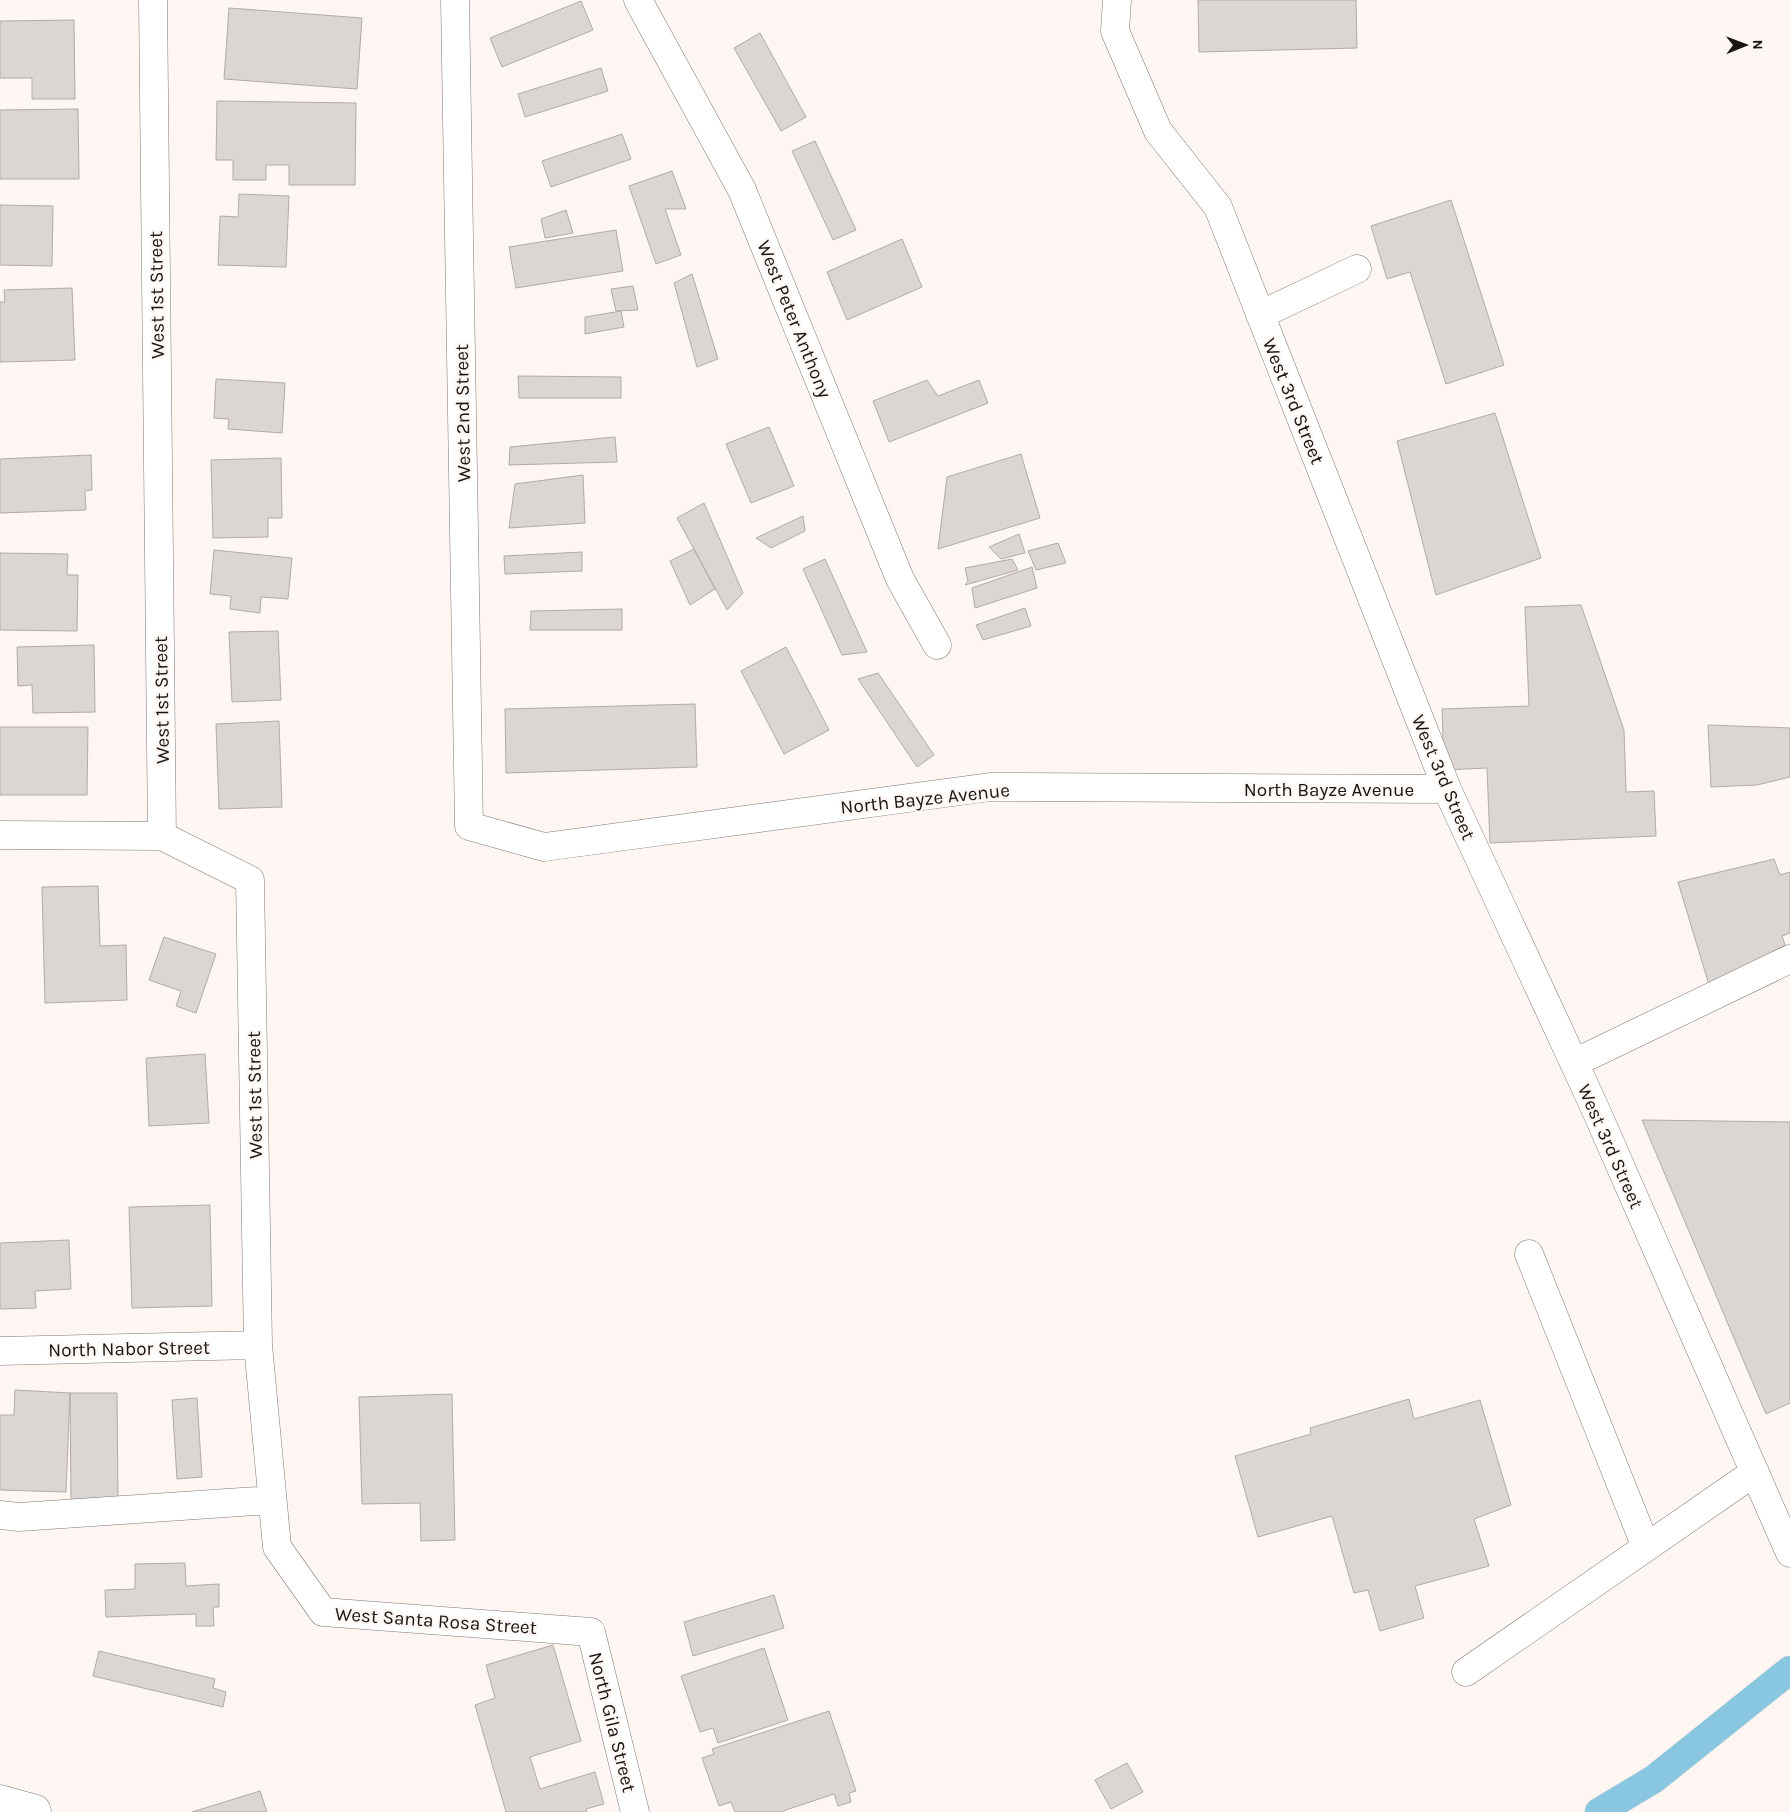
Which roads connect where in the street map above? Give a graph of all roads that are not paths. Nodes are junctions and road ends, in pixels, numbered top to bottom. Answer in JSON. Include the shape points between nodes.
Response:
{"nodes":[{"id":1,"x":153,"y":0,"type":"edge"},
{"id":2,"x":455,"y":0,"type":"edge"},
{"id":3,"x":638,"y":0,"type":"edge"},
{"id":4,"x":1117,"y":0,"type":"edge"},
{"id":5,"x":1358,"y":269,"type":"dead end"},
{"id":6,"x":1260,"y":315,"type":"junction"},
{"id":7,"x":937,"y":645,"type":"dead end"},
{"id":8,"x":1447,"y":789,"type":"junction"},
{"id":9,"x":469,"y":826,"type":"joint"},
{"id":10,"x":0,"y":835,"type":"edge"},
{"id":11,"x":162,"y":836,"type":"junction"},
{"id":12,"x":1790,"y":959,"type":"edge"},
{"id":13,"x":1574,"y":1062,"type":"junction"},
{"id":14,"x":1529,"y":1254,"type":"dead end"},
{"id":15,"x":258,"y":1345,"type":"junction"},
{"id":16,"x":0,"y":1351,"type":"edge"},
{"id":17,"x":1755,"y":1472,"type":"junction"},
{"id":18,"x":272,"y":1500,"type":"junction"},
{"id":19,"x":0,"y":1515,"type":"edge"},
{"id":20,"x":1646,"y":1547,"type":"junction"},
{"id":21,"x":1790,"y":1553,"type":"edge"},
{"id":22,"x":591,"y":1632,"type":"joint"},
{"id":23,"x":1790,"y":1670,"type":"edge"},
{"id":24,"x":1466,"y":1672,"type":"dead end"},
{"id":25,"x":0,"y":1800,"type":"edge"},
{"id":26,"x":37,"y":1812,"type":"edge"},
{"id":27,"x":635,"y":1812,"type":"edge"},
{"id":28,"x":1598,"y":1812,"type":"edge"}],
"edges":[{"from":1,"to":11,"type":"street","name":"West 1st Street"},
{"from":2,"to":9,"type":"street","name":"West 2nd Street"},
{"from":3,"to":7,"type":"street","name":"West Peter Anthony","via":[[742,190],[900,579]]},
{"from":4,"to":6,"type":"street","name":"West 3rd Street","via":[[1115,31],[1158,131],[1218,207]]},
{"from":5,"to":6,"type":"street"},
{"from":6,"to":8,"type":"street","name":"West 3rd Street"},
{"from":8,"to":9,"type":"street","name":"North Bayze Avenue","via":[[990,787],[544,847]]},
{"from":8,"to":13,"type":"street","name":"West 3rd Street"},
{"from":10,"to":11,"type":"street"},
{"from":11,"to":15,"type":"street","name":"West 1st Street","via":[[250,880]]},
{"from":12,"to":13,"type":"street"},
{"from":13,"to":17,"type":"street","name":"West 3rd Street"},
{"from":14,"to":20,"type":"street"},
{"from":15,"to":16,"type":"street","name":"North Nabor Street"},
{"from":15,"to":18,"type":"street","name":"West Santa Rosa Street"},
{"from":17,"to":20,"type":"street"},
{"from":17,"to":21,"type":"street","name":"West 3rd Street"},
{"from":18,"to":19,"type":"street","via":[[19,1517]]},
{"from":18,"to":22,"type":"street","name":"West Santa Rosa Street","via":[[277,1548],[323,1612]]},
{"from":20,"to":24,"type":"street"},
{"from":22,"to":27,"type":"street","name":"North Gila Street"},
{"from":23,"to":28,"type":"main road","via":[[1654,1779]]},
{"from":25,"to":26,"type":"street","via":[[36,1809]]}]}
